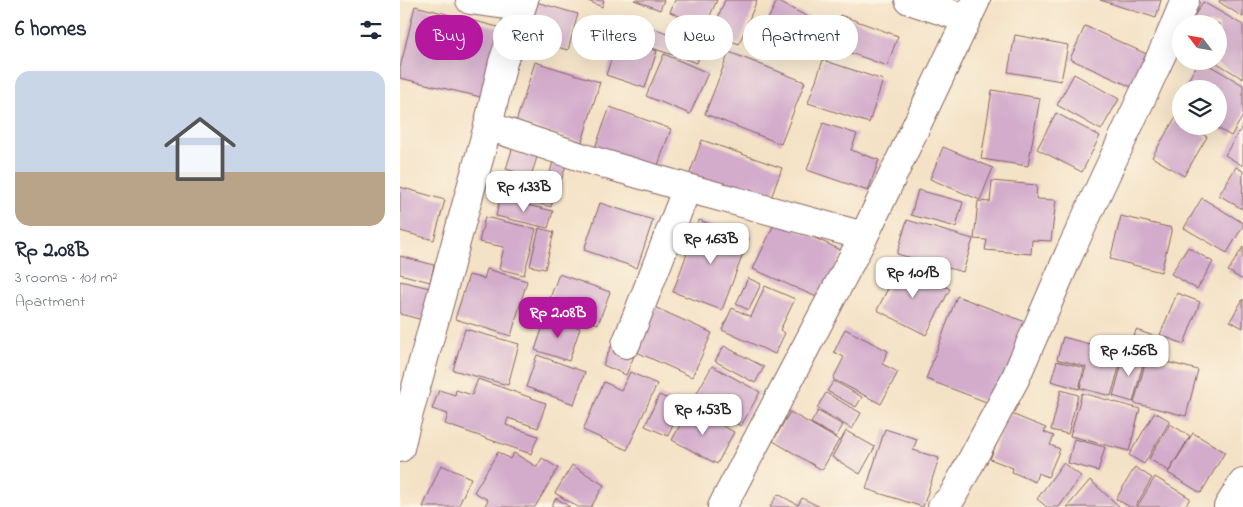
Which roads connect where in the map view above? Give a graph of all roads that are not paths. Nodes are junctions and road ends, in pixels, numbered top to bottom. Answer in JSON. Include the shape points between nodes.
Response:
{"nodes":[{"id":1,"x":470,"y":0,"type":"edge"},
{"id":2,"x":909,"y":0,"type":"edge"},
{"id":3,"x":1185,"y":0,"type":"edge"},
{"id":4,"x":522,"y":4,"type":"edge"},
{"id":5,"x":972,"y":10,"type":"edge"},
{"id":6,"x":488,"y":126,"type":"junction"},
{"id":7,"x":687,"y":188,"type":"junction"},
{"id":8,"x":864,"y":236,"type":"junction"},
{"id":9,"x":626,"y":344,"type":"dead end"},
{"id":10,"x":400,"y":448,"type":"edge"},
{"id":11,"x":1243,"y":483,"type":"edge"},
{"id":12,"x":722,"y":507,"type":"edge"},
{"id":13,"x":942,"y":507,"type":"edge"},
{"id":14,"x":1228,"y":507,"type":"edge"}],
"edges":[{"from":1,"to":4,"type":"street"},
{"from":2,"to":5,"type":"street"},
{"from":3,"to":13,"type":"street","via":[[1015,378],[952,497]]},
{"from":4,"to":6,"type":"street"},
{"from":5,"to":8,"type":"street"},
{"from":6,"to":7,"type":"street"},
{"from":6,"to":10,"type":"street"},
{"from":7,"to":8,"type":"street"},
{"from":7,"to":9,"type":"street"},
{"from":8,"to":12,"type":"street"},
{"from":11,"to":14,"type":"street"}]}
